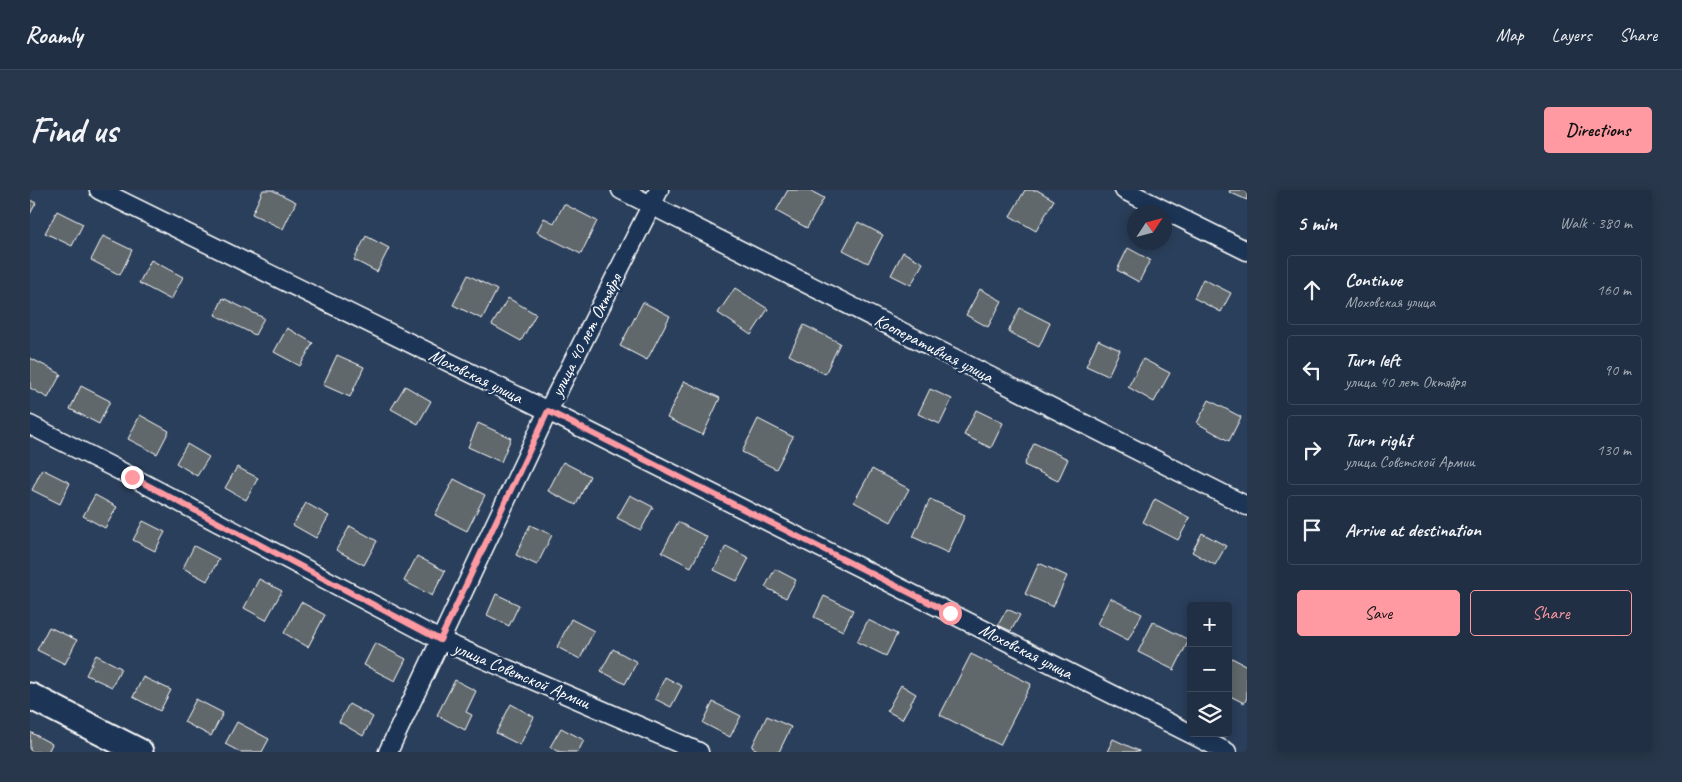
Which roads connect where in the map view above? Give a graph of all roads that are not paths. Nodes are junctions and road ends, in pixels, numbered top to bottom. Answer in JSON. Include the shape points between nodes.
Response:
{"nodes":[{"id":1,"x":99,"y":190,"type":"edge"},
{"id":2,"x":622,"y":190,"type":"edge"},
{"id":3,"x":1124,"y":190,"type":"edge"},
{"id":4,"x":655,"y":198,"type":"edge"},
{"id":5,"x":1247,"y":251,"type":"edge"},
{"id":6,"x":548,"y":411,"type":"junction"},
{"id":7,"x":30,"y":425,"type":"edge"},
{"id":8,"x":1247,"y":506,"type":"edge"},
{"id":9,"x":440,"y":640,"type":"junction"},
{"id":10,"x":30,"y":696,"type":"edge"},
{"id":11,"x":140,"y":752,"type":"edge"},
{"id":12,"x":388,"y":752,"type":"edge"},
{"id":13,"x":699,"y":752,"type":"edge"},
{"id":14,"x":1227,"y":752,"type":"edge"}],
"edges":[{"from":1,"to":6,"type":"street","name":"Моховская улица"},
{"from":2,"to":4,"type":"street","name":"Кооперативная улица"},
{"from":3,"to":5,"type":"street"},
{"from":4,"to":6,"type":"street","name":"улица 40 лет Октября"},
{"from":4,"to":8,"type":"street","name":"Кооперативная улица"},
{"from":6,"to":9,"type":"street","name":"улица 40 лет Октября"},
{"from":6,"to":14,"type":"street","name":"Моховская улица"},
{"from":7,"to":9,"type":"street","name":"улица Советской Армии"},
{"from":9,"to":12,"type":"street","name":"улица 40 лет Октября"},
{"from":9,"to":13,"type":"street","name":"улица Советской Армии"},
{"from":10,"to":11,"type":"street"}]}
